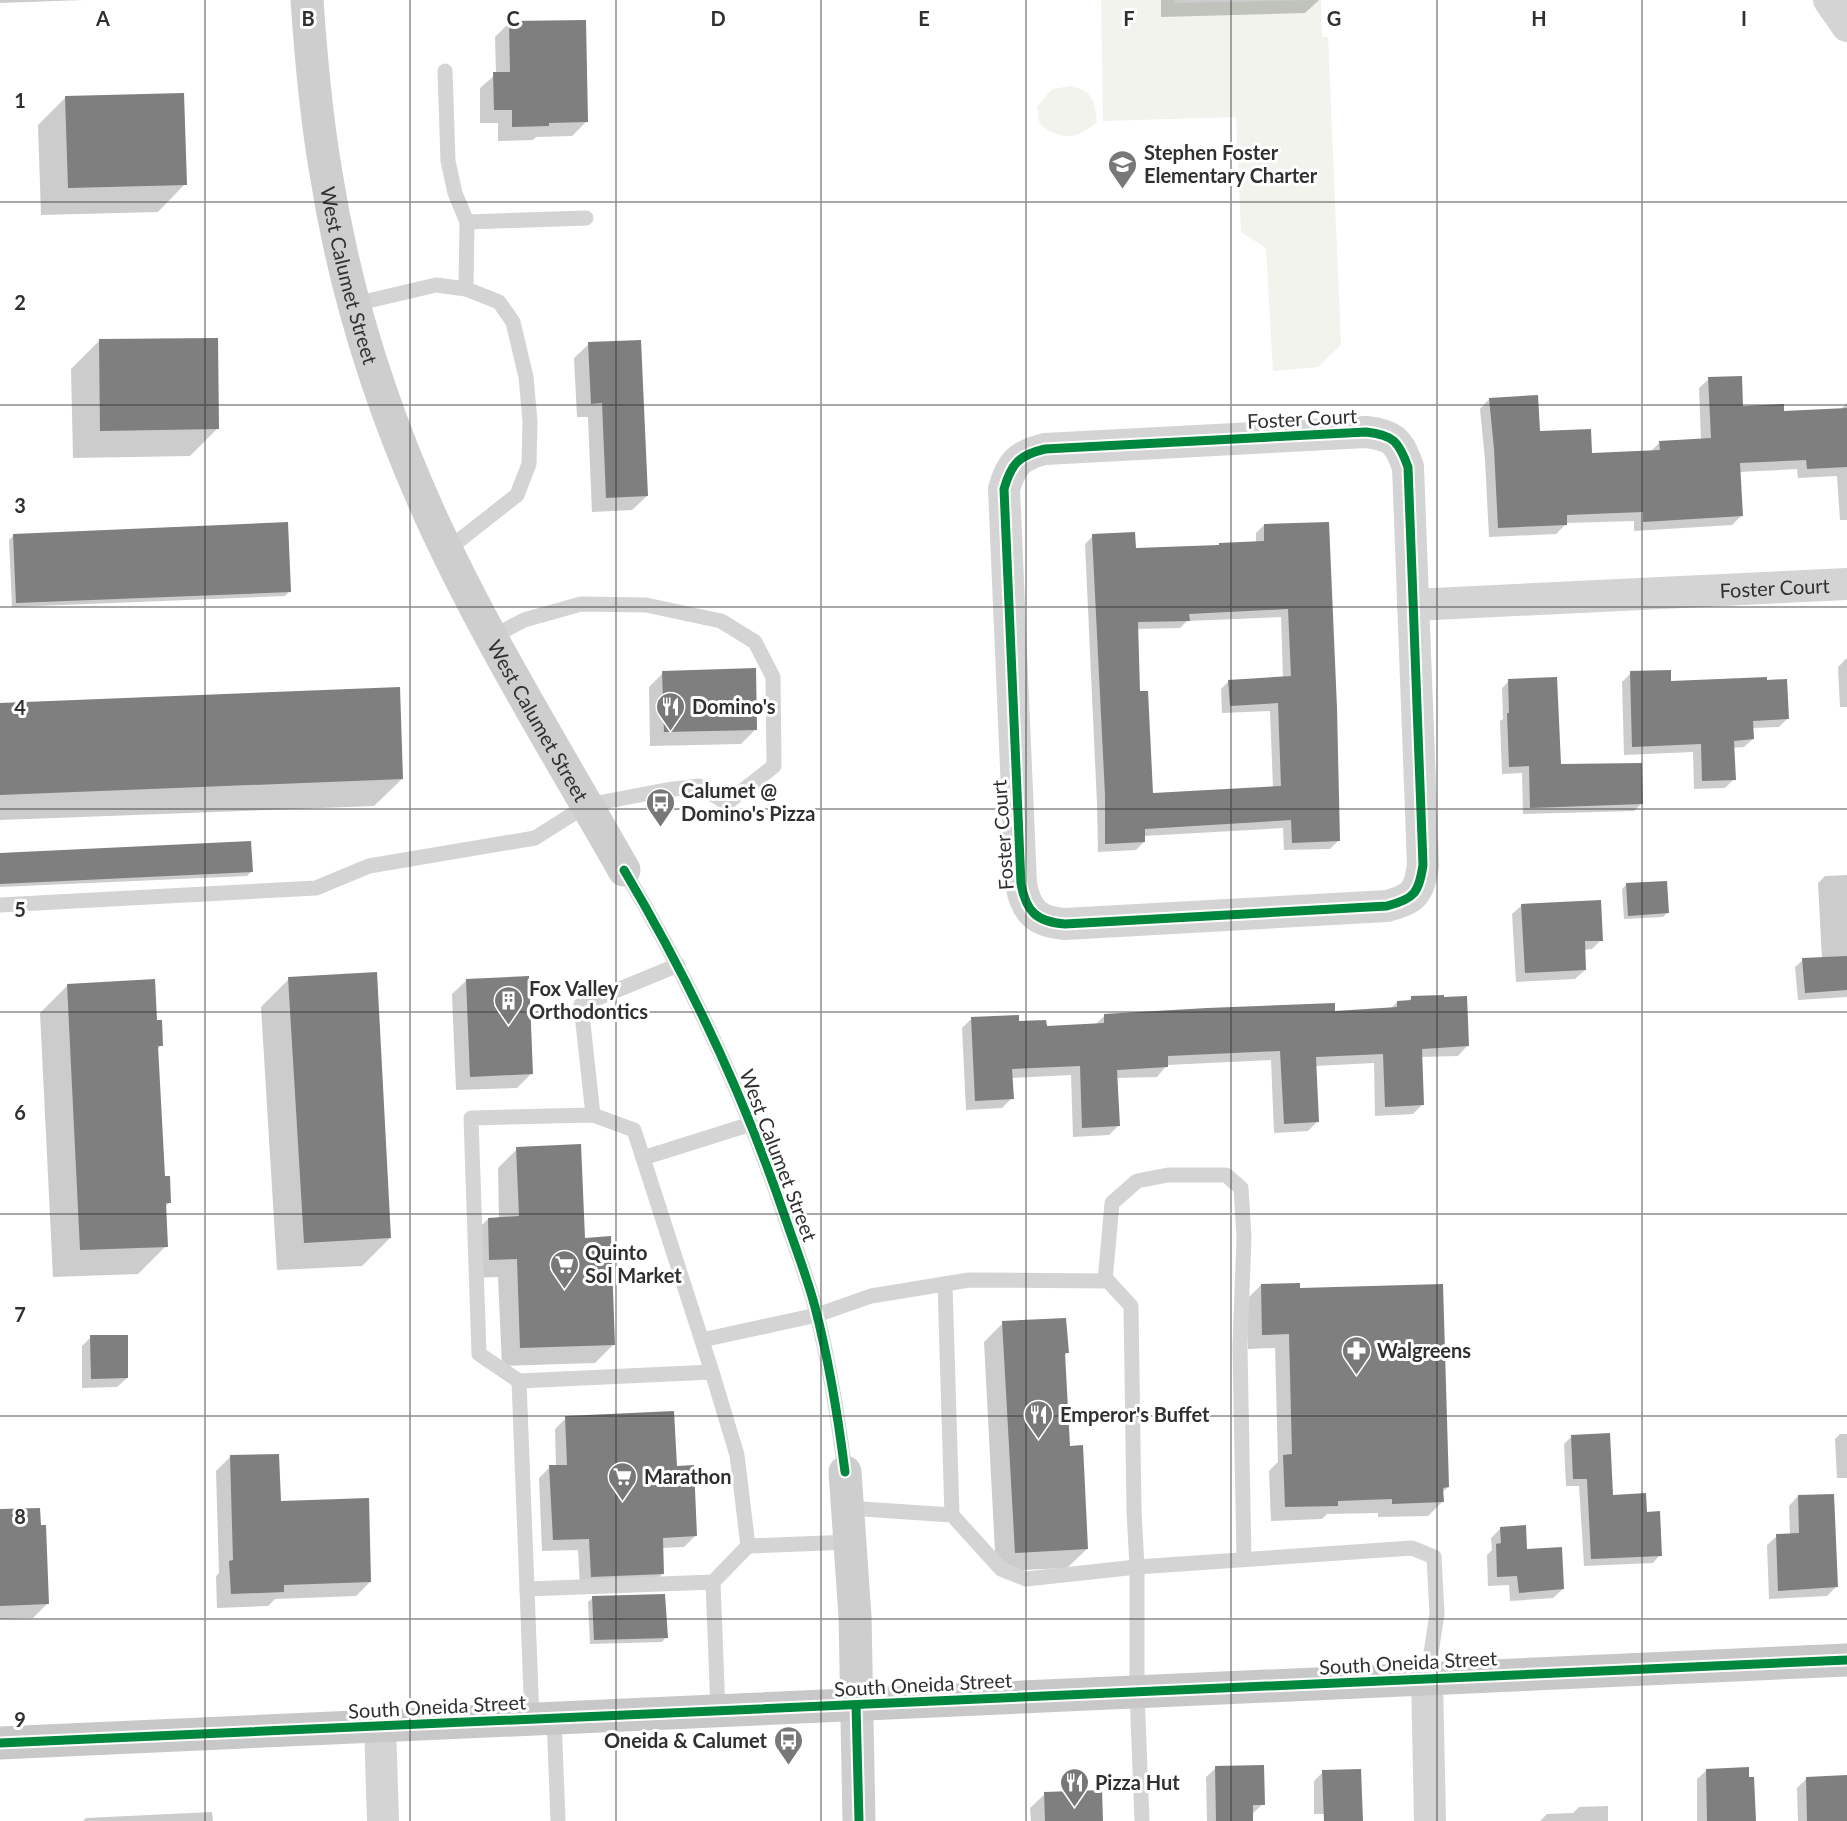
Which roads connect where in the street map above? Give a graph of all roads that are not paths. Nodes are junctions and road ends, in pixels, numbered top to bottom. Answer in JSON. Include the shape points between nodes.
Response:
{"nodes":[{"id":1,"x":307,"y":0,"type":"edge"},
{"id":2,"x":1829,"y":0,"type":"edge"},
{"id":3,"x":1847,"y":26,"type":"edge"},
{"id":4,"x":445,"y":71,"type":"dead end"},
{"id":5,"x":586,"y":218,"type":"dead end"},
{"id":6,"x":467,"y":222,"type":"junction"},
{"id":7,"x":466,"y":289,"type":"junction"},
{"id":8,"x":355,"y":304,"type":"junction"},
{"id":9,"x":447,"y":550,"type":"junction"},
{"id":10,"x":1847,"y":584,"type":"edge"},
{"id":11,"x":1413,"y":605,"type":"junction"},
{"id":12,"x":492,"y":637,"type":"junction"},
{"id":13,"x":587,"y":805,"type":"junction"},
{"id":14,"x":624,"y":870,"type":"joint"},
{"id":15,"x":0,"y":905,"type":"edge"},
{"id":16,"x":678,"y":965,"type":"junction"},
{"id":17,"x":592,"y":1115,"type":"junction"},
{"id":18,"x":751,"y":1124,"type":"junction"},
{"id":19,"x":643,"y":1158,"type":"junction"},
{"id":20,"x":1105,"y":1281,"type":"junction"},
{"id":21,"x":945,"y":1284,"type":"junction"},
{"id":22,"x":817,"y":1315,"type":"junction"},
{"id":23,"x":702,"y":1340,"type":"junction"},
{"id":24,"x":712,"y":1372,"type":"junction"},
{"id":25,"x":519,"y":1381,"type":"junction"},
{"id":26,"x":845,"y":1472,"type":"joint"},
{"id":27,"x":848,"y":1508,"type":"junction"},
{"id":28,"x":952,"y":1515,"type":"junction"},
{"id":29,"x":851,"y":1542,"type":"junction"},
{"id":30,"x":748,"y":1546,"type":"junction"},
{"id":31,"x":1244,"y":1559,"type":"junction"},
{"id":32,"x":1137,"y":1567,"type":"junction"},
{"id":33,"x":713,"y":1582,"type":"junction"},
{"id":34,"x":526,"y":1589,"type":"junction"},
{"id":35,"x":1847,"y":1660,"type":"edge"},
{"id":36,"x":1427,"y":1679,"type":"junction"},
{"id":37,"x":1137,"y":1692,"type":"junction"},
{"id":38,"x":856,"y":1705,"type":"junction"},
{"id":39,"x":718,"y":1711,"type":"junction"},
{"id":40,"x":543,"y":1719,"type":"junction"},
{"id":41,"x":380,"y":1726,"type":"junction"},
{"id":42,"x":0,"y":1743,"type":"edge"},
{"id":43,"x":384,"y":1821,"type":"edge"},
{"id":44,"x":558,"y":1821,"type":"edge"},
{"id":45,"x":859,"y":1821,"type":"edge"},
{"id":46,"x":1142,"y":1821,"type":"edge"},
{"id":47,"x":1430,"y":1821,"type":"edge"}],
"edges":[{"from":1,"to":8,"type":"main road","name":"West Calumet Street","via":[[326,173]]},
{"from":2,"to":3,"type":"street"},
{"from":4,"to":6,"type":"lane","via":[[448,161]]},
{"from":5,"to":6,"type":"lane"},
{"from":6,"to":7,"type":"lane"},
{"from":7,"to":8,"type":"lane","via":[[436,285]]},
{"from":7,"to":9,"type":"lane","via":[[499,302],[513,322],[526,377],[529,464],[517,495]]},
{"from":8,"to":9,"type":"main road","name":"West Calumet Street","via":[[406,459]]},
{"from":9,"to":12,"type":"main road","name":"West Calumet Street"},
{"from":10,"to":11,"type":"street","name":"Foster Court"},
{"from":11,"to":11,"type":"street","name":"Foster Court","via":[[1423,865],[1415,894],[1404,902],[1387,906],[1065,924],[1048,923],[1033,913],[1024,901],[1021,884],[1004,489],[1017,462],[1029,453],[1045,449],[1382,434],[1395,440],[1408,467]]},
{"from":12,"to":13,"type":"main road","name":"West Calumet Street"},
{"from":12,"to":13,"type":"lane","via":[[524,620],[581,604],[646,605],[720,621],[755,642],[773,677],[774,766],[728,803],[699,786]]},
{"from":13,"to":14,"type":"main road","name":"West Calumet Street"},
{"from":13,"to":15,"type":"lane","via":[[535,838],[369,866],[316,888]]},
{"from":14,"to":16,"type":"lane","name":"West Calumet Street"},
{"from":16,"to":17,"type":"lane","via":[[581,1005]]},
{"from":16,"to":18,"type":"lane","name":"West Calumet Street"},
{"from":17,"to":19,"type":"lane","via":[[634,1130]]},
{"from":17,"to":25,"type":"lane","via":[[471,1118],[479,1354]]},
{"from":18,"to":19,"type":"lane"},
{"from":18,"to":22,"type":"lane","name":"West Calumet Street"},
{"from":19,"to":23,"type":"lane"},
{"from":20,"to":21,"type":"lane","via":[[969,1280]]},
{"from":20,"to":31,"type":"lane","via":[[1112,1203],[1137,1181],[1168,1175],[1227,1175],[1241,1188]]},
{"from":20,"to":32,"type":"lane","via":[[1131,1306]]},
{"from":21,"to":22,"type":"lane","via":[[871,1296]]},
{"from":21,"to":28,"type":"lane"},
{"from":22,"to":23,"type":"lane"},
{"from":22,"to":26,"type":"lane","name":"West Calumet Street"},
{"from":23,"to":24,"type":"lane"},
{"from":24,"to":25,"type":"lane"},
{"from":24,"to":30,"type":"lane","via":[[737,1455]]},
{"from":25,"to":34,"type":"lane"},
{"from":26,"to":27,"type":"main road","name":"West Calumet Street"},
{"from":27,"to":28,"type":"lane"},
{"from":27,"to":29,"type":"main road","name":"West Calumet Street"},
{"from":28,"to":32,"type":"lane","via":[[1001,1569],[1026,1579]]},
{"from":29,"to":30,"type":"lane"},
{"from":29,"to":38,"type":"main road","name":"West Calumet Street"},
{"from":30,"to":33,"type":"lane"},
{"from":31,"to":32,"type":"lane"},
{"from":31,"to":36,"type":"lane","via":[[1412,1548],[1434,1557],[1437,1614]]},
{"from":32,"to":37,"type":"lane"},
{"from":33,"to":34,"type":"lane"},
{"from":33,"to":39,"type":"lane"},
{"from":34,"to":40,"type":"lane"},
{"from":35,"to":36,"type":"main road","name":"South Oneida Street"},
{"from":36,"to":37,"type":"main road","name":"South Oneida Street"},
{"from":36,"to":47,"type":"street"},
{"from":37,"to":38,"type":"main road","name":"South Oneida Street"},
{"from":37,"to":46,"type":"lane"},
{"from":38,"to":39,"type":"main road","name":"South Oneida Street"},
{"from":38,"to":45,"type":"main road","name":"West Calumet Street"},
{"from":39,"to":40,"type":"main road","name":"South Oneida Street"},
{"from":40,"to":41,"type":"main road","name":"South Oneida Street"},
{"from":40,"to":44,"type":"lane"},
{"from":41,"to":42,"type":"main road","name":"South Oneida Street"},
{"from":41,"to":43,"type":"street"}]}
